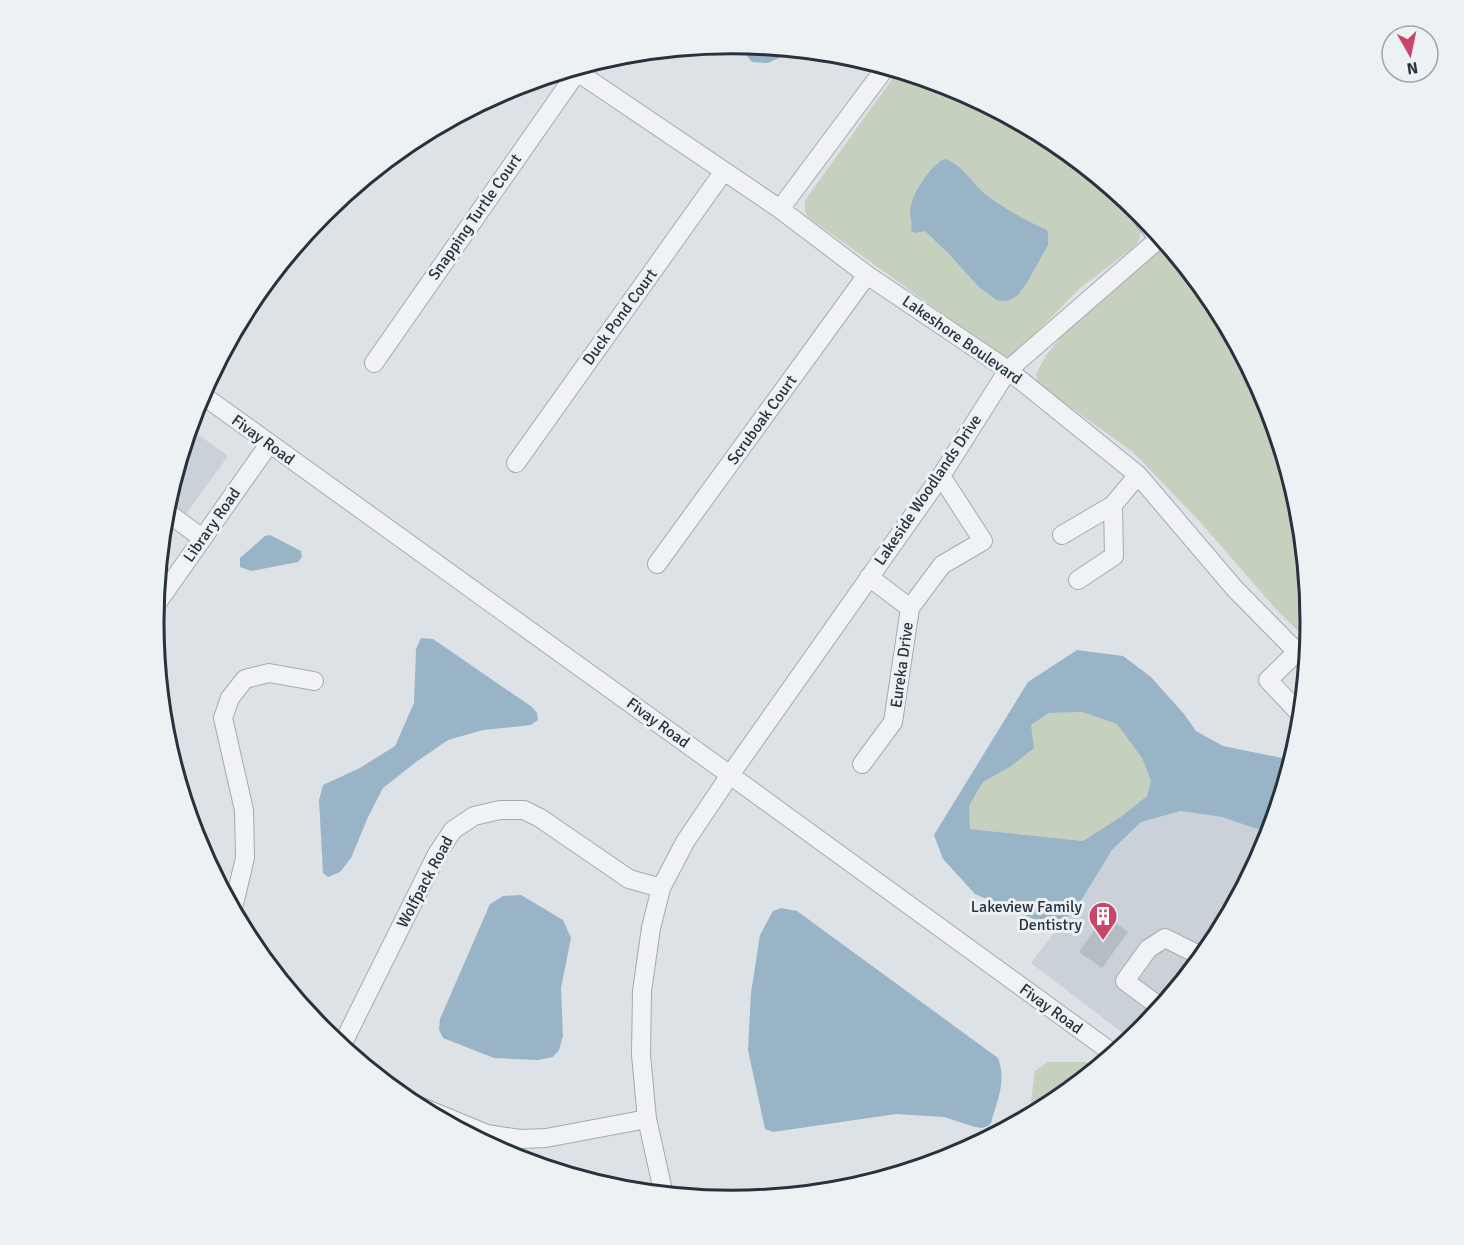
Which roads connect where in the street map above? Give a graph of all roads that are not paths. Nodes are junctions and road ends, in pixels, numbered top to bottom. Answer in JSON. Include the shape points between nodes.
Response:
{"nodes":[{"id":1,"x":880,"y":73,"type":"edge"},
{"id":2,"x":581,"y":74,"type":"edge"},
{"id":3,"x":570,"y":78,"type":"edge"},
{"id":4,"x":724,"y":171,"type":"junction"},
{"id":5,"x":780,"y":209,"type":"junction"},
{"id":6,"x":1154,"y":243,"type":"edge"},
{"id":7,"x":867,"y":275,"type":"junction"},
{"id":8,"x":374,"y":363,"type":"dead end"},
{"id":9,"x":1008,"y":370,"type":"junction"},
{"id":10,"x":209,"y":400,"type":"edge"},
{"id":11,"x":268,"y":444,"type":"junction"},
{"id":12,"x":516,"y":463,"type":"dead end"},
{"id":13,"x":1138,"y":475,"type":"junction"},
{"id":14,"x":941,"y":476,"type":"junction"},
{"id":15,"x":1113,"y":505,"type":"junction"},
{"id":16,"x":173,"y":517,"type":"edge"},
{"id":17,"x":1062,"y":534,"type":"dead end"},
{"id":18,"x":202,"y":538,"type":"junction"},
{"id":19,"x":657,"y":564,"type":"dead end"},
{"id":20,"x":869,"y":578,"type":"junction"},
{"id":21,"x":1078,"y":580,"type":"dead end"},
{"id":22,"x":165,"y":592,"type":"edge"},
{"id":23,"x":910,"y":608,"type":"junction"},
{"id":24,"x":1299,"y":654,"type":"edge"},
{"id":25,"x":1299,"y":659,"type":"edge"},
{"id":26,"x":314,"y":681,"type":"dead end"},
{"id":27,"x":1294,"y":708,"type":"edge"},
{"id":28,"x":862,"y":764,"type":"dead end"},
{"id":29,"x":730,"y":775,"type":"junction"},
{"id":30,"x":661,"y":888,"type":"junction"},
{"id":31,"x":235,"y":898,"type":"edge"},
{"id":32,"x":1195,"y":953,"type":"edge"},
{"id":33,"x":1154,"y":1002,"type":"edge"},
{"id":34,"x":345,"y":1039,"type":"edge"},
{"id":35,"x":1108,"y":1049,"type":"edge"},
{"id":36,"x":647,"y":1119,"type":"junction"},
{"id":37,"x":476,"y":1130,"type":"edge"},
{"id":38,"x":662,"y":1186,"type":"edge"}],
"edges":[{"from":1,"to":5,"type":"street"},
{"from":2,"to":4,"type":"street","name":"Lakeshore Boulevard"},
{"from":3,"to":8,"type":"street","name":"Snapping Turtle Court"},
{"from":4,"to":5,"type":"street","name":"Lakeshore Boulevard"},
{"from":4,"to":12,"type":"street","name":"Duck Pond Court"},
{"from":5,"to":7,"type":"street","name":"Lakeshore Boulevard"},
{"from":6,"to":9,"type":"street","name":"Lakeside Woodlands Drive"},
{"from":7,"to":9,"type":"street","name":"Lakeshore Boulevard"},
{"from":7,"to":19,"type":"street","name":"Scruboak Court"},
{"from":9,"to":13,"type":"street","name":"Lakeshore Boulevard"},
{"from":9,"to":14,"type":"street","name":"Lakeside Woodlands Drive"},
{"from":10,"to":11,"type":"street","name":"Fivay Road"},
{"from":11,"to":18,"type":"street","name":"Library Road"},
{"from":11,"to":29,"type":"street","name":"Fivay Road"},
{"from":13,"to":15,"type":"street"},
{"from":13,"to":24,"type":"street","name":"Lakeshore Boulevard","via":[[1235,589]]},
{"from":14,"to":20,"type":"street","name":"Lakeside Woodlands Drive"},
{"from":14,"to":23,"type":"street","via":[[983,541],[942,564]]},
{"from":15,"to":17,"type":"street"},
{"from":15,"to":21,"type":"street","via":[[1114,556]]},
{"from":16,"to":18,"type":"street"},
{"from":18,"to":22,"type":"street","name":"Library Road"},
{"from":20,"to":23,"type":"street","name":"Eureka Drive"},
{"from":20,"to":29,"type":"street","name":"Lakeside Woodlands Drive"},
{"from":23,"to":28,"type":"street","name":"Eureka Drive","via":[[893,722]]},
{"from":25,"to":27,"type":"street","via":[[1268,680]]},
{"from":26,"to":31,"type":"street","via":[[269,673],[245,679],[230,698],[223,718],[244,810],[244,858]]},
{"from":29,"to":30,"type":"street","name":"Lakeside Woodlands Drive","via":[[685,842]]},
{"from":29,"to":35,"type":"street","name":"Fivay Road"},
{"from":30,"to":34,"type":"street","name":"Wolfpack Road","via":[[629,879],[524,810],[474,816],[453,830],[437,854]]},
{"from":30,"to":36,"type":"street","name":"Lakeside Woodlands Drive","via":[[642,991],[641,1054]]},
{"from":32,"to":33,"type":"street","via":[[1165,938],[1148,949],[1125,981]]},
{"from":36,"to":37,"type":"street","via":[[546,1138],[520,1139]]},
{"from":36,"to":38,"type":"street","name":"Lakeside Woodlands Drive"}]}
